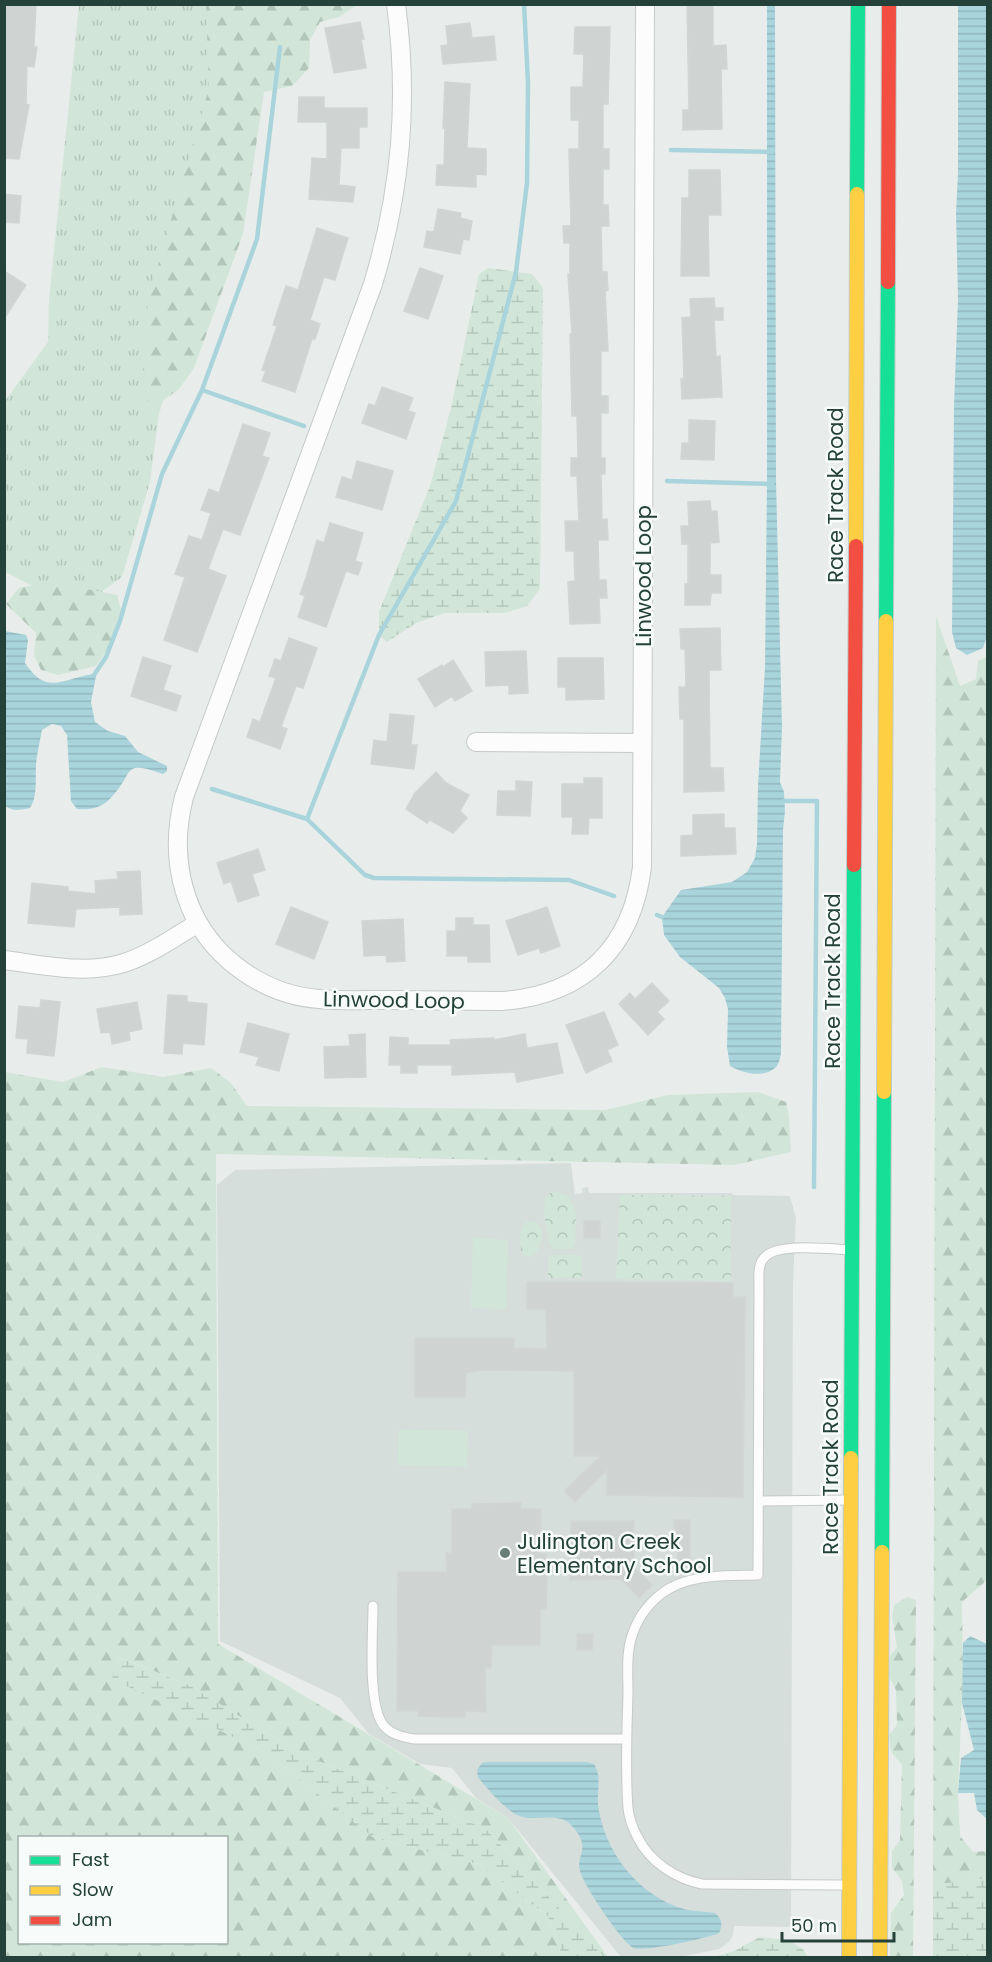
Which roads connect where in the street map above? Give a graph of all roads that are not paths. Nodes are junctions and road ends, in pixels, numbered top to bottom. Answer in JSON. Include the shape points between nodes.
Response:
{"nodes":[{"id":1,"x":396,"y":4,"type":"edge"},
{"id":2,"x":645,"y":4,"type":"edge"},
{"id":3,"x":858,"y":4,"type":"edge"},
{"id":4,"x":889,"y":4,"type":"edge"},
{"id":5,"x":476,"y":742,"type":"dead end"},
{"id":6,"x":642,"y":743,"type":"junction"},
{"id":7,"x":198,"y":923,"type":"junction"},
{"id":8,"x":4,"y":960,"type":"edge"},
{"id":9,"x":852,"y":1250,"type":"junction"},
{"id":10,"x":883,"y":1283,"type":"junction"},
{"id":11,"x":759,"y":1501,"type":"junction"},
{"id":12,"x":866,"y":1501,"type":"junction"},
{"id":13,"x":866,"y":1600,"type":"junction"},
{"id":14,"x":372,"y":1606,"type":"dead end"},
{"id":15,"x":626,"y":1739,"type":"junction"},
{"id":16,"x":849,"y":1885,"type":"junction"},
{"id":17,"x":849,"y":1958,"type":"edge"},
{"id":18,"x":880,"y":1958,"type":"edge"}],
"edges":[{"from":1,"to":7,"type":"street","name":"Linwood Loop","via":[[404,104],[394,202],[385,244],[374,284],[179,817],[182,881]]},
{"from":2,"to":6,"type":"street","name":"Linwood Loop"},
{"from":3,"to":9,"type":"main road","name":"Race Track Road"},
{"from":4,"to":10,"type":"main road","name":"Race Track Road"},
{"from":5,"to":6,"type":"street"},
{"from":6,"to":7,"type":"street","name":"Linwood Loop","via":[[642,867],[633,910],[611,948],[562,988],[522,1000],[502,1001],[318,999],[294,995],[256,980],[236,967]]},
{"from":7,"to":8,"type":"street","via":[[148,953],[109,967],[68,968]]},
{"from":9,"to":10,"type":"main road"},
{"from":9,"to":11,"type":"lane","via":[[782,1250],[772,1252],[761,1262]]},
{"from":9,"to":12,"type":"main road","name":"Race Track Road"},
{"from":10,"to":12,"type":"main road","name":"Race Track Road"},
{"from":11,"to":12,"type":"lane"},
{"from":11,"to":15,"type":"lane","via":[[758,1575],[683,1582],[661,1594],[640,1618],[629,1652]]},
{"from":12,"to":13,"type":"main road","name":"Race Track Road"},
{"from":12,"to":13,"type":"main road","name":"Race Track Road"},
{"from":13,"to":16,"type":"main road","name":"Race Track Road"},
{"from":13,"to":18,"type":"main road","name":"Race Track Road"},
{"from":14,"to":15,"type":"lane","via":[[374,1698],[379,1718],[392,1732],[405,1738]]},
{"from":15,"to":16,"type":"lane","via":[[628,1809],[634,1830],[645,1850],[674,1875],[702,1884]]},
{"from":16,"to":17,"type":"main road","name":"Race Track Road"}]}
